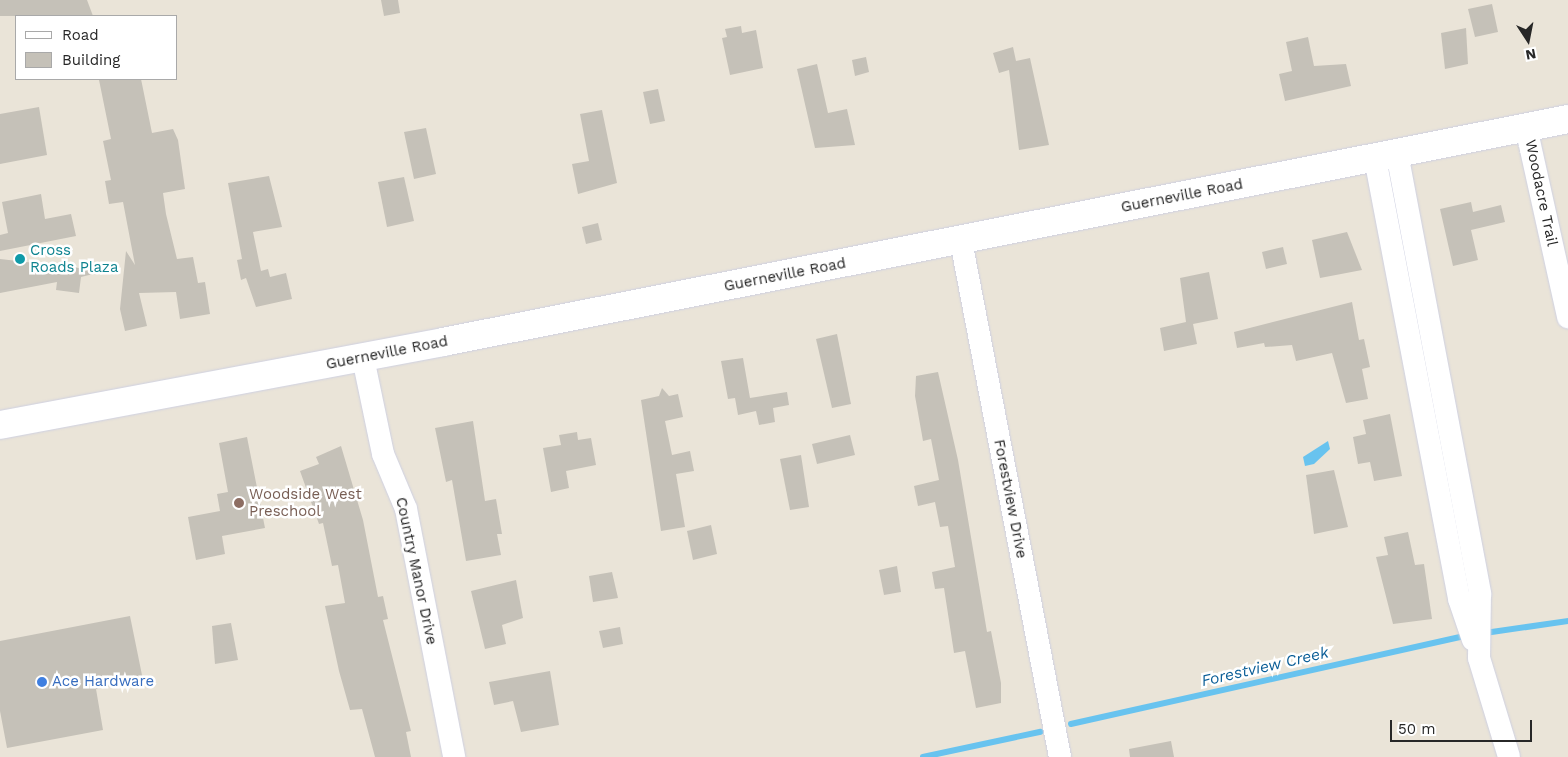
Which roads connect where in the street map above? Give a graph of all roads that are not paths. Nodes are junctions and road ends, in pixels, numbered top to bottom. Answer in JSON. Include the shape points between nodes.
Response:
{"nodes":[{"id":1,"x":1568,"y":119,"type":"edge"},
{"id":2,"x":1526,"y":127,"type":"junction"},
{"id":3,"x":1386,"y":155,"type":"junction"},
{"id":4,"x":961,"y":241,"type":"junction"},
{"id":5,"x":1568,"y":317,"type":"edge"},
{"id":6,"x":363,"y":358,"type":"junction"},
{"id":7,"x":0,"y":425,"type":"edge"},
{"id":8,"x":454,"y":757,"type":"edge"},
{"id":9,"x":1060,"y":757,"type":"edge"},
{"id":10,"x":1509,"y":757,"type":"edge"}],
"edges":[{"from":1,"to":2,"type":"main road","name":"Guerneville Road"},
{"from":2,"to":3,"type":"main road","name":"Guerneville Road"},
{"from":2,"to":5,"type":"street","name":"Woodacre Trail"},
{"from":3,"to":4,"type":"main road","name":"Guerneville Road"},
{"from":3,"to":10,"type":"street","via":[[1459,599]]},
{"from":4,"to":6,"type":"main road","name":"Guerneville Road"},
{"from":4,"to":9,"type":"street","name":"Forestview Drive"},
{"from":6,"to":7,"type":"main road","name":"Guerneville Road"},
{"from":6,"to":8,"type":"street","name":"Country Manor Drive","via":[[383,454],[406,510]]}]}
